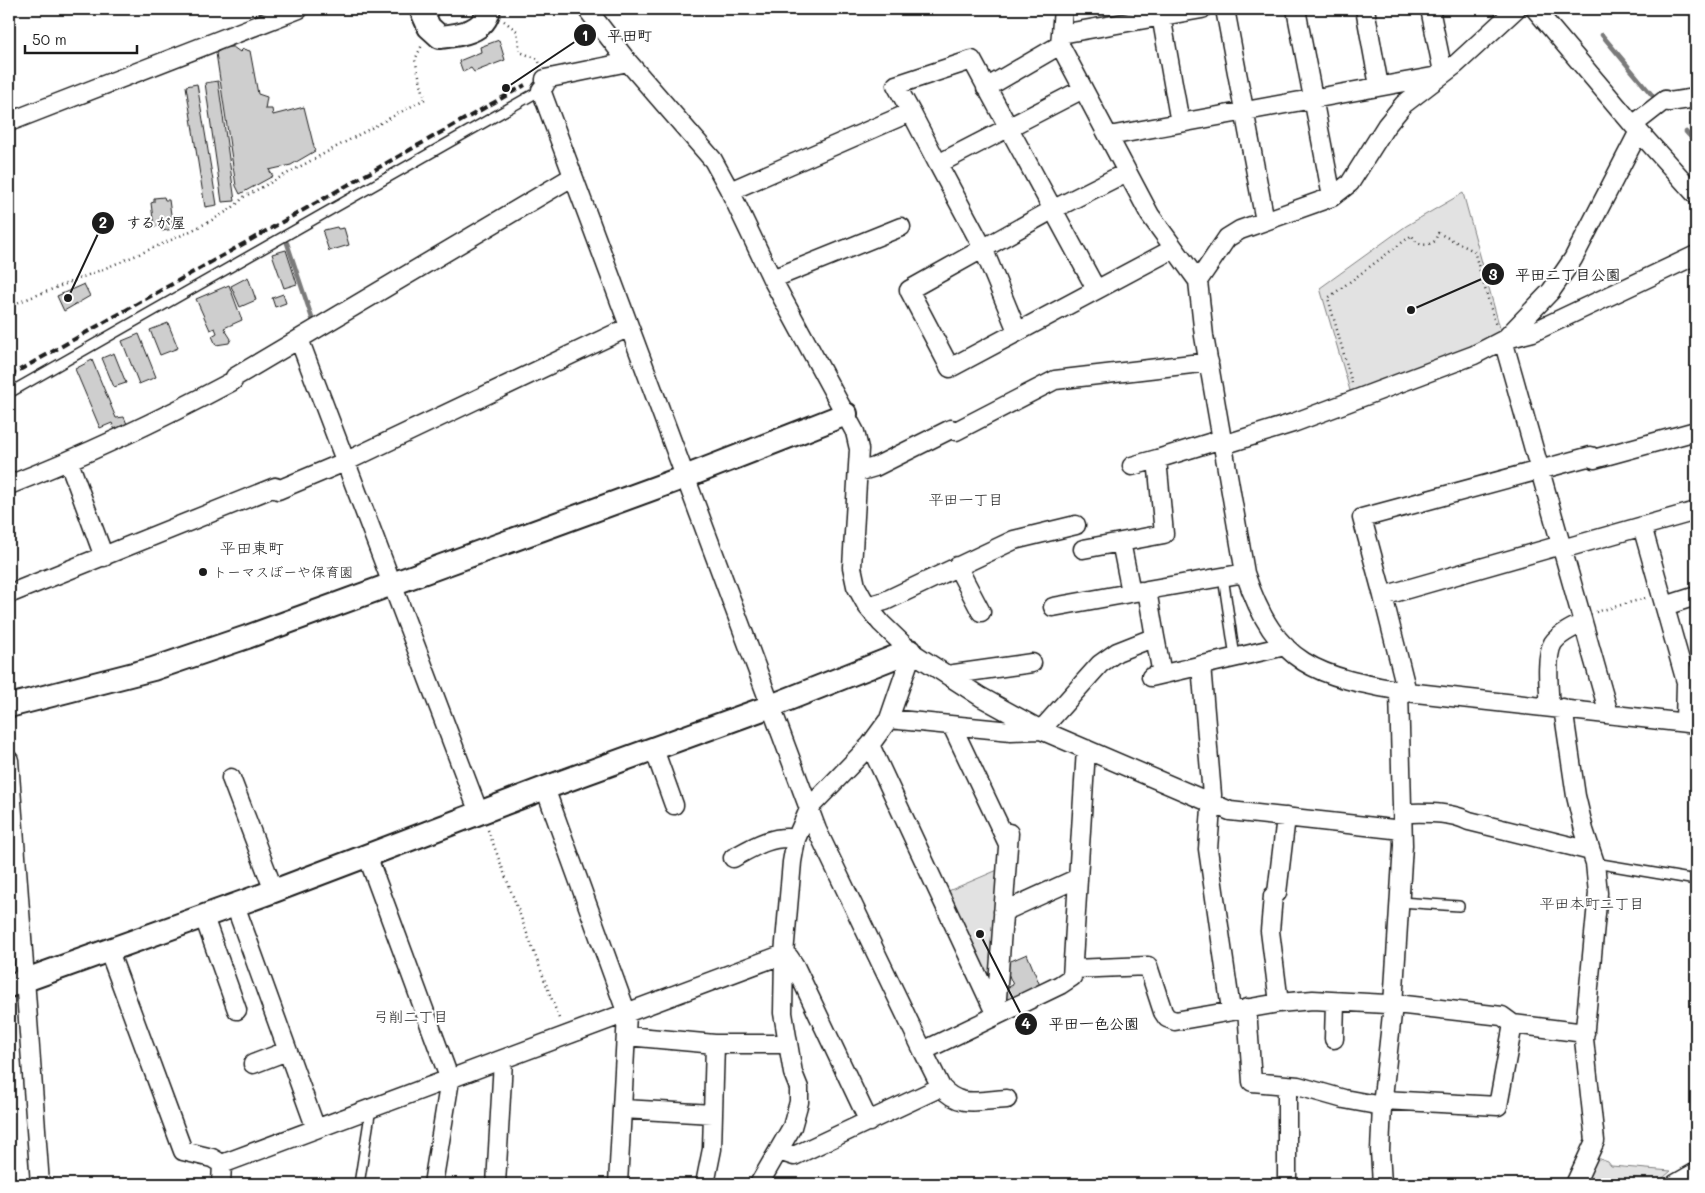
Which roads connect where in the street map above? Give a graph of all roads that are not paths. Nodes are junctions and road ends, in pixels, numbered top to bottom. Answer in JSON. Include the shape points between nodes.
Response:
{"nodes":[{"id":1,"x":299,"y":9,"type":"edge"},
{"id":2,"x":421,"y":9,"type":"edge"},
{"id":3,"x":587,"y":9,"type":"edge"},
{"id":4,"x":1063,"y":9,"type":"edge"},
{"id":5,"x":1202,"y":9,"type":"edge"},
{"id":6,"x":1225,"y":9,"type":"edge"},
{"id":7,"x":1296,"y":9,"type":"edge"},
{"id":8,"x":1365,"y":9,"type":"edge"},
{"id":9,"x":1430,"y":9,"type":"edge"},
{"id":10,"x":1516,"y":9,"type":"edge"},
{"id":11,"x":1534,"y":9,"type":"edge"},
{"id":12,"x":488,"y":13,"type":"edge"},
{"id":13,"x":1161,"y":15,"type":"junction"},
{"id":14,"x":1060,"y":40,"type":"junction"},
{"id":15,"x":628,"y":62,"type":"junction"},
{"id":16,"x":1441,"y":74,"type":"junction"},
{"id":17,"x":543,"y":85,"type":"junction"},
{"id":18,"x":1379,"y":86,"type":"junction"},
{"id":19,"x":986,"y":88,"type":"junction"},
{"id":20,"x":1083,"y":89,"type":"junction"},
{"id":21,"x":1313,"y":98,"type":"junction"},
{"id":22,"x":1696,"y":98,"type":"edge"},
{"id":23,"x":1245,"y":110,"type":"junction"},
{"id":24,"x":911,"y":112,"type":"junction"},
{"id":25,"x":9,"y":122,"type":"edge"},
{"id":26,"x":1180,"y":123,"type":"junction"},
{"id":27,"x":1636,"y":128,"type":"junction"},
{"id":28,"x":1008,"y":129,"type":"junction"},
{"id":29,"x":1109,"y":136,"type":"junction"},
{"id":30,"x":938,"y":164,"type":"junction"},
{"id":31,"x":1127,"y":172,"type":"junction"},
{"id":32,"x":572,"y":177,"type":"junction"},
{"id":33,"x":730,"y":191,"type":"junction"},
{"id":34,"x":1696,"y":195,"type":"edge"},
{"id":35,"x":1332,"y":197,"type":"junction"},
{"id":36,"x":1052,"y":210,"type":"junction"},
{"id":37,"x":1265,"y":221,"type":"junction"},
{"id":38,"x":901,"y":227,"type":"dead end"},
{"id":39,"x":983,"y":248,"type":"junction"},
{"id":40,"x":1173,"y":249,"type":"junction"},
{"id":41,"x":1696,"y":255,"type":"edge"},
{"id":42,"x":772,"y":279,"type":"junction"},
{"id":43,"x":1198,"y":281,"type":"junction"},
{"id":44,"x":1096,"y":289,"type":"junction"},
{"id":45,"x":629,"y":327,"type":"junction"},
{"id":46,"x":1017,"y":332,"type":"junction"},
{"id":47,"x":299,"y":339,"type":"junction"},
{"id":48,"x":1502,"y":341,"type":"junction"},
{"id":49,"x":1209,"y":362,"type":"junction"},
{"id":50,"x":9,"y":393,"type":"edge"},
{"id":51,"x":846,"y":414,"type":"junction"},
{"id":52,"x":1696,"y":431,"type":"edge"},
{"id":53,"x":1222,"y":442,"type":"junction"},
{"id":54,"x":1157,"y":459,"type":"junction"},
{"id":55,"x":347,"y":461,"type":"junction"},
{"id":56,"x":69,"y":462,"type":"junction"},
{"id":57,"x":1132,"y":466,"type":"dead end"},
{"id":58,"x":1541,"y":470,"type":"junction"},
{"id":59,"x":858,"y":472,"type":"junction"},
{"id":60,"x":685,"y":477,"type":"junction"},
{"id":61,"x":9,"y":485,"type":"edge"},
{"id":62,"x":1696,"y":511,"type":"edge"},
{"id":63,"x":1076,"y":526,"type":"dead end"},
{"id":64,"x":1642,"y":526,"type":"junction"},
{"id":65,"x":1121,"y":542,"type":"junction"},
{"id":66,"x":1561,"y":547,"type":"junction"},
{"id":67,"x":1083,"y":548,"type":"dead end"},
{"id":68,"x":104,"y":557,"type":"junction"},
{"id":69,"x":957,"y":566,"type":"junction"},
{"id":70,"x":1246,"y":573,"type":"junction"},
{"id":71,"x":1223,"y":577,"type":"junction"},
{"id":72,"x":391,"y":583,"type":"junction"},
{"id":73,"x":1139,"y":591,"type":"junction"},
{"id":74,"x":9,"y":594,"type":"edge"},
{"id":75,"x":1383,"y":596,"type":"junction"},
{"id":76,"x":1696,"y":596,"type":"edge"},
{"id":77,"x":1663,"y":600,"type":"junction"},
{"id":78,"x":867,"y":606,"type":"junction"},
{"id":79,"x":1053,"y":607,"type":"dead end"},
{"id":80,"x":981,"y":612,"type":"dead end"},
{"id":81,"x":1582,"y":619,"type":"junction"},
{"id":82,"x":1155,"y":637,"type":"junction"},
{"id":83,"x":1285,"y":646,"type":"junction"},
{"id":84,"x":910,"y":651,"type":"junction"},
{"id":85,"x":1234,"y":657,"type":"junction"},
{"id":86,"x":1032,"y":663,"type":"dead end"},
{"id":87,"x":1201,"y":665,"type":"junction"},
{"id":88,"x":947,"y":675,"type":"junction"},
{"id":89,"x":1691,"y":681,"type":"edge"},
{"id":90,"x":1403,"y":691,"type":"junction"},
{"id":91,"x":9,"y":706,"type":"edge"},
{"id":92,"x":771,"y":706,"type":"junction"},
{"id":93,"x":1556,"y":708,"type":"junction"},
{"id":94,"x":1609,"y":714,"type":"junction"},
{"id":95,"x":889,"y":719,"type":"junction"},
{"id":96,"x":1691,"y":723,"type":"edge"},
{"id":97,"x":952,"y":726,"type":"junction"},
{"id":98,"x":1041,"y":730,"type":"junction"},
{"id":99,"x":870,"y":745,"type":"junction"},
{"id":100,"x":654,"y":749,"type":"junction"},
{"id":101,"x":1086,"y":749,"type":"junction"},
{"id":102,"x":9,"y":760,"type":"edge"},
{"id":103,"x":231,"y":778,"type":"dead end"},
{"id":104,"x":545,"y":788,"type":"junction"},
{"id":105,"x":1210,"y":802,"type":"junction"},
{"id":106,"x":674,"y":805,"type":"dead end"},
{"id":107,"x":810,"y":808,"type":"junction"},
{"id":108,"x":480,"y":812,"type":"junction"},
{"id":109,"x":1286,"y":817,"type":"junction"},
{"id":110,"x":11,"y":818,"type":"edge"},
{"id":111,"x":1402,"y":822,"type":"junction"},
{"id":112,"x":796,"y":839,"type":"junction"},
{"id":113,"x":367,"y":855,"type":"junction"},
{"id":114,"x":1593,"y":857,"type":"junction"},
{"id":115,"x":733,"y":858,"type":"dead end"},
{"id":116,"x":1078,"y":878,"type":"junction"},
{"id":117,"x":1696,"y":880,"type":"edge"},
{"id":118,"x":274,"y":891,"type":"junction"},
{"id":119,"x":1400,"y":902,"type":"junction"},
{"id":120,"x":235,"y":905,"type":"junction"},
{"id":121,"x":1460,"y":906,"type":"dead end"},
{"id":122,"x":1003,"y":912,"type":"junction"},
{"id":123,"x":204,"y":917,"type":"junction"},
{"id":124,"x":110,"y":952,"type":"junction"},
{"id":125,"x":784,"y":954,"type":"junction"},
{"id":126,"x":1073,"y":969,"type":"junction"},
{"id":127,"x":17,"y":983,"type":"edge"},
{"id":128,"x":1335,"y":1002,"type":"junction"},
{"id":129,"x":1279,"y":1003,"type":"junction"},
{"id":130,"x":1393,"y":1005,"type":"junction"},
{"id":131,"x":1239,"y":1009,"type":"junction"},
{"id":132,"x":237,"y":1010,"type":"dead end"},
{"id":133,"x":627,"y":1014,"type":"junction"},
{"id":134,"x":996,"y":1015,"type":"junction"},
{"id":135,"x":1514,"y":1024,"type":"junction"},
{"id":136,"x":1585,"y":1033,"type":"junction"},
{"id":137,"x":627,"y":1036,"type":"junction"},
{"id":138,"x":1334,"y":1039,"type":"dead end"},
{"id":139,"x":715,"y":1044,"type":"junction"},
{"id":140,"x":787,"y":1044,"type":"junction"},
{"id":141,"x":287,"y":1050,"type":"junction"},
{"id":142,"x":923,"y":1051,"type":"junction"},
{"id":143,"x":503,"y":1061,"type":"junction"},
{"id":144,"x":253,"y":1064,"type":"dead end"},
{"id":145,"x":450,"y":1080,"type":"junction"},
{"id":146,"x":1287,"y":1086,"type":"junction"},
{"id":147,"x":941,"y":1087,"type":"junction"},
{"id":148,"x":1007,"y":1099,"type":"dead end"},
{"id":149,"x":1383,"y":1103,"type":"junction"},
{"id":150,"x":372,"y":1108,"type":"junction"},
{"id":151,"x":623,"y":1109,"type":"junction"},
{"id":152,"x":713,"y":1114,"type":"junction"},
{"id":153,"x":869,"y":1122,"type":"junction"},
{"id":154,"x":316,"y":1129,"type":"junction"},
{"id":155,"x":779,"y":1152,"type":"junction"},
{"id":156,"x":222,"y":1164,"type":"junction"},
{"id":157,"x":1696,"y":1172,"type":"edge"},
{"id":158,"x":40,"y":1184,"type":"edge"},
{"id":159,"x":221,"y":1184,"type":"edge"},
{"id":160,"x":359,"y":1184,"type":"edge"},
{"id":161,"x":434,"y":1184,"type":"edge"},
{"id":162,"x":496,"y":1184,"type":"edge"},
{"id":163,"x":618,"y":1184,"type":"edge"},
{"id":164,"x":705,"y":1184,"type":"edge"},
{"id":165,"x":759,"y":1184,"type":"edge"},
{"id":166,"x":1288,"y":1184,"type":"edge"},
{"id":167,"x":1382,"y":1184,"type":"edge"},
{"id":168,"x":1575,"y":1184,"type":"edge"},
{"id":169,"x":1675,"y":1184,"type":"edge"}],
"edges":[{"from":1,"to":25,"type":"street"},
{"from":2,"to":12,"type":"street","via":[[433,33],[440,37],[457,36],[481,26]]},
{"from":3,"to":15,"type":"street"},
{"from":4,"to":14,"type":"street"},
{"from":5,"to":13,"type":"street"},
{"from":6,"to":23,"type":"street"},
{"from":7,"to":21,"type":"street"},
{"from":8,"to":18,"type":"street"},
{"from":9,"to":16,"type":"street"},
{"from":10,"to":16,"type":"street"},
{"from":11,"to":27,"type":"street"},
{"from":13,"to":14,"type":"street"},
{"from":13,"to":26,"type":"street"},
{"from":14,"to":19,"type":"street"},
{"from":14,"to":20,"type":"street"},
{"from":15,"to":17,"type":"street"},
{"from":15,"to":33,"type":"street","via":[[713,160]]},
{"from":16,"to":18,"type":"street"},
{"from":16,"to":35,"type":"street","via":[[1404,104],[1350,183]]},
{"from":17,"to":32,"type":"street"},
{"from":17,"to":50,"type":"lane"},
{"from":18,"to":21,"type":"street"},
{"from":19,"to":24,"type":"street","via":[[972,60],[896,85]]},
{"from":19,"to":28,"type":"street"},
{"from":20,"to":28,"type":"street"},
{"from":20,"to":29,"type":"street"},
{"from":21,"to":23,"type":"street"},
{"from":21,"to":35,"type":"street"},
{"from":22,"to":27,"type":"street","via":[[1665,100]]},
{"from":23,"to":26,"type":"street"},
{"from":23,"to":37,"type":"street"},
{"from":24,"to":30,"type":"street"},
{"from":24,"to":33,"type":"street"},
{"from":26,"to":29,"type":"street"},
{"from":27,"to":34,"type":"street"},
{"from":27,"to":48,"type":"street","via":[[1592,226],[1573,259],[1551,291]]},
{"from":28,"to":30,"type":"street"},
{"from":28,"to":36,"type":"street"},
{"from":29,"to":31,"type":"street"},
{"from":30,"to":39,"type":"street"},
{"from":31,"to":36,"type":"street"},
{"from":31,"to":40,"type":"street"},
{"from":32,"to":45,"type":"street"},
{"from":32,"to":47,"type":"street"},
{"from":33,"to":42,"type":"street"},
{"from":35,"to":37,"type":"street"},
{"from":36,"to":39,"type":"street"},
{"from":36,"to":44,"type":"street"},
{"from":37,"to":43,"type":"street","via":[[1227,238]]},
{"from":38,"to":42,"type":"street"},
{"from":39,"to":46,"type":"street"},
{"from":39,"to":46,"type":"street","via":[[909,290],[950,368]]},
{"from":40,"to":43,"type":"street"},
{"from":40,"to":44,"type":"street"},
{"from":41,"to":48,"type":"street","via":[[1533,332]]},
{"from":42,"to":51,"type":"street"},
{"from":43,"to":49,"type":"street"},
{"from":44,"to":46,"type":"street"},
{"from":45,"to":55,"type":"street"},
{"from":45,"to":60,"type":"street"},
{"from":47,"to":55,"type":"street"},
{"from":47,"to":56,"type":"street","via":[[176,412]]},
{"from":48,"to":53,"type":"street","via":[[1474,355],[1293,424]]},
{"from":48,"to":58,"type":"street"},
{"from":49,"to":53,"type":"street"},
{"from":49,"to":59,"type":"street","via":[[1055,380],[956,430],[951,429],[875,467]]},
{"from":51,"to":59,"type":"street","via":[[859,449]]},
{"from":51,"to":60,"type":"street"},
{"from":52,"to":58,"type":"street"},
{"from":53,"to":54,"type":"street"},
{"from":53,"to":70,"type":"street"},
{"from":54,"to":57,"type":"street"},
{"from":54,"to":65,"type":"street","via":[[1164,534]]},
{"from":55,"to":68,"type":"street"},
{"from":55,"to":72,"type":"street"},
{"from":56,"to":61,"type":"street"},
{"from":56,"to":68,"type":"street"},
{"from":58,"to":66,"type":"street"},
{"from":58,"to":75,"type":"street","via":[[1362,518]]},
{"from":59,"to":78,"type":"street","via":[[852,568],[856,586]]},
{"from":60,"to":72,"type":"street"},
{"from":60,"to":92,"type":"street"},
{"from":62,"to":64,"type":"street"},
{"from":63,"to":69,"type":"street","via":[[1014,540]]},
{"from":64,"to":66,"type":"street"},
{"from":64,"to":77,"type":"street"},
{"from":65,"to":67,"type":"street"},
{"from":65,"to":73,"type":"street"},
{"from":66,"to":75,"type":"street"},
{"from":66,"to":81,"type":"street"},
{"from":68,"to":74,"type":"street"},
{"from":69,"to":78,"type":"street","via":[[885,601]]},
{"from":69,"to":80,"type":"street"},
{"from":70,"to":71,"type":"street"},
{"from":70,"to":83,"type":"street","via":[[1268,626]]},
{"from":71,"to":73,"type":"street"},
{"from":71,"to":85,"type":"lane"},
{"from":72,"to":91,"type":"street","via":[[153,669]]},
{"from":72,"to":108,"type":"street"},
{"from":73,"to":79,"type":"street"},
{"from":73,"to":82,"type":"street"},
{"from":75,"to":90,"type":"street"},
{"from":76,"to":77,"type":"street"},
{"from":77,"to":89,"type":"street"},
{"from":78,"to":84,"type":"street"},
{"from":81,"to":93,"type":"street","via":[[1554,642],[1550,659]]},
{"from":81,"to":94,"type":"street"},
{"from":82,"to":87,"type":"street","via":[[1157,675]]},
{"from":82,"to":98,"type":"street","via":[[1117,652],[1100,664]]},
{"from":83,"to":85,"type":"street"},
{"from":83,"to":90,"type":"street","via":[[1307,664],[1332,676]]},
{"from":84,"to":88,"type":"street"},
{"from":84,"to":92,"type":"street"},
{"from":84,"to":95,"type":"street"},
{"from":85,"to":87,"type":"street"},
{"from":86,"to":88,"type":"street"},
{"from":87,"to":105,"type":"street","via":[[1211,774]]},
{"from":88,"to":98,"type":"street"},
{"from":89,"to":96,"type":"street"},
{"from":90,"to":93,"type":"street"},
{"from":90,"to":111,"type":"street"},
{"from":92,"to":100,"type":"street"},
{"from":92,"to":107,"type":"street"},
{"from":93,"to":94,"type":"street"},
{"from":93,"to":114,"type":"street"},
{"from":94,"to":96,"type":"street"},
{"from":95,"to":97,"type":"street"},
{"from":95,"to":99,"type":"street"},
{"from":97,"to":98,"type":"street","via":[[1011,732]]},
{"from":97,"to":122,"type":"street","via":[[1008,839]]},
{"from":98,"to":101,"type":"street"},
{"from":99,"to":107,"type":"street"},
{"from":99,"to":134,"type":"street"},
{"from":100,"to":104,"type":"street"},
{"from":100,"to":106,"type":"street"},
{"from":101,"to":105,"type":"street"},
{"from":101,"to":116,"type":"street"},
{"from":102,"to":110,"type":"street"},
{"from":103,"to":118,"type":"street"},
{"from":104,"to":108,"type":"street"},
{"from":104,"to":133,"type":"street"},
{"from":105,"to":109,"type":"street","via":[[1230,811]]},
{"from":105,"to":131,"type":"street","via":[[1208,849]]},
{"from":107,"to":112,"type":"street"},
{"from":107,"to":142,"type":"street","via":[[817,830]]},
{"from":108,"to":113,"type":"street"},
{"from":109,"to":111,"type":"street"},
{"from":109,"to":129,"type":"street","via":[[1270,931]]},
{"from":110,"to":127,"type":"street"},
{"from":111,"to":114,"type":"street","via":[[1431,813],[1459,816]]},
{"from":111,"to":119,"type":"street"},
{"from":112,"to":115,"type":"street","via":[[783,836]]},
{"from":112,"to":125,"type":"street"},
{"from":113,"to":118,"type":"street"},
{"from":113,"to":145,"type":"street"},
{"from":114,"to":117,"type":"lane"},
{"from":114,"to":136,"type":"street","via":[[1598,893]]},
{"from":116,"to":122,"type":"street"},
{"from":116,"to":126,"type":"street"},
{"from":118,"to":120,"type":"street"},
{"from":119,"to":121,"type":"lane"},
{"from":119,"to":130,"type":"street"},
{"from":120,"to":123,"type":"street"},
{"from":120,"to":141,"type":"street"},
{"from":122,"to":134,"type":"street"},
{"from":123,"to":124,"type":"street"},
{"from":123,"to":132,"type":"street"},
{"from":124,"to":127,"type":"street"},
{"from":124,"to":156,"type":"street","via":[[183,1151],[212,1158]]},
{"from":125,"to":133,"type":"street"},
{"from":125,"to":140,"type":"street","via":[[783,1013]]},
{"from":125,"to":153,"type":"street","via":[[795,966]]},
{"from":126,"to":131,"type":"street","via":[[1148,966],[1163,1012],[1175,1021]]},
{"from":126,"to":134,"type":"street","via":[[1067,982]]},
{"from":127,"to":158,"type":"street"},
{"from":128,"to":129,"type":"street"},
{"from":128,"to":130,"type":"street"},
{"from":128,"to":138,"type":"street"},
{"from":129,"to":131,"type":"street"},
{"from":130,"to":135,"type":"street","via":[[1502,1016]]},
{"from":130,"to":149,"type":"street"},
{"from":131,"to":146,"type":"street","via":[[1252,1082]]},
{"from":133,"to":137,"type":"street"},
{"from":133,"to":143,"type":"street"},
{"from":134,"to":142,"type":"street"},
{"from":135,"to":136,"type":"street"},
{"from":135,"to":149,"type":"street","via":[[1498,1106]]},
{"from":136,"to":168,"type":"street","via":[[1595,1141]]},
{"from":137,"to":139,"type":"street"},
{"from":137,"to":151,"type":"street"},
{"from":139,"to":140,"type":"street"},
{"from":139,"to":152,"type":"street"},
{"from":140,"to":155,"type":"street","via":[[799,1102],[792,1127]]},
{"from":141,"to":144,"type":"street"},
{"from":141,"to":154,"type":"street"},
{"from":142,"to":147,"type":"street"},
{"from":143,"to":145,"type":"street"},
{"from":143,"to":162,"type":"street"},
{"from":145,"to":150,"type":"street"},
{"from":145,"to":161,"type":"street"},
{"from":146,"to":149,"type":"street","via":[[1314,1089],[1344,1099]]},
{"from":146,"to":166,"type":"street"},
{"from":147,"to":148,"type":"street","via":[[958,1101]]},
{"from":147,"to":153,"type":"street"},
{"from":149,"to":167,"type":"street"},
{"from":150,"to":154,"type":"street"},
{"from":150,"to":160,"type":"lane"},
{"from":151,"to":152,"type":"street"},
{"from":151,"to":163,"type":"street"},
{"from":152,"to":164,"type":"street","via":[[712,1149]]},
{"from":153,"to":155,"type":"street","via":[[794,1156]]},
{"from":154,"to":156,"type":"street"},
{"from":155,"to":165,"type":"street"},
{"from":156,"to":159,"type":"street"},
{"from":157,"to":169,"type":"street"}]}
